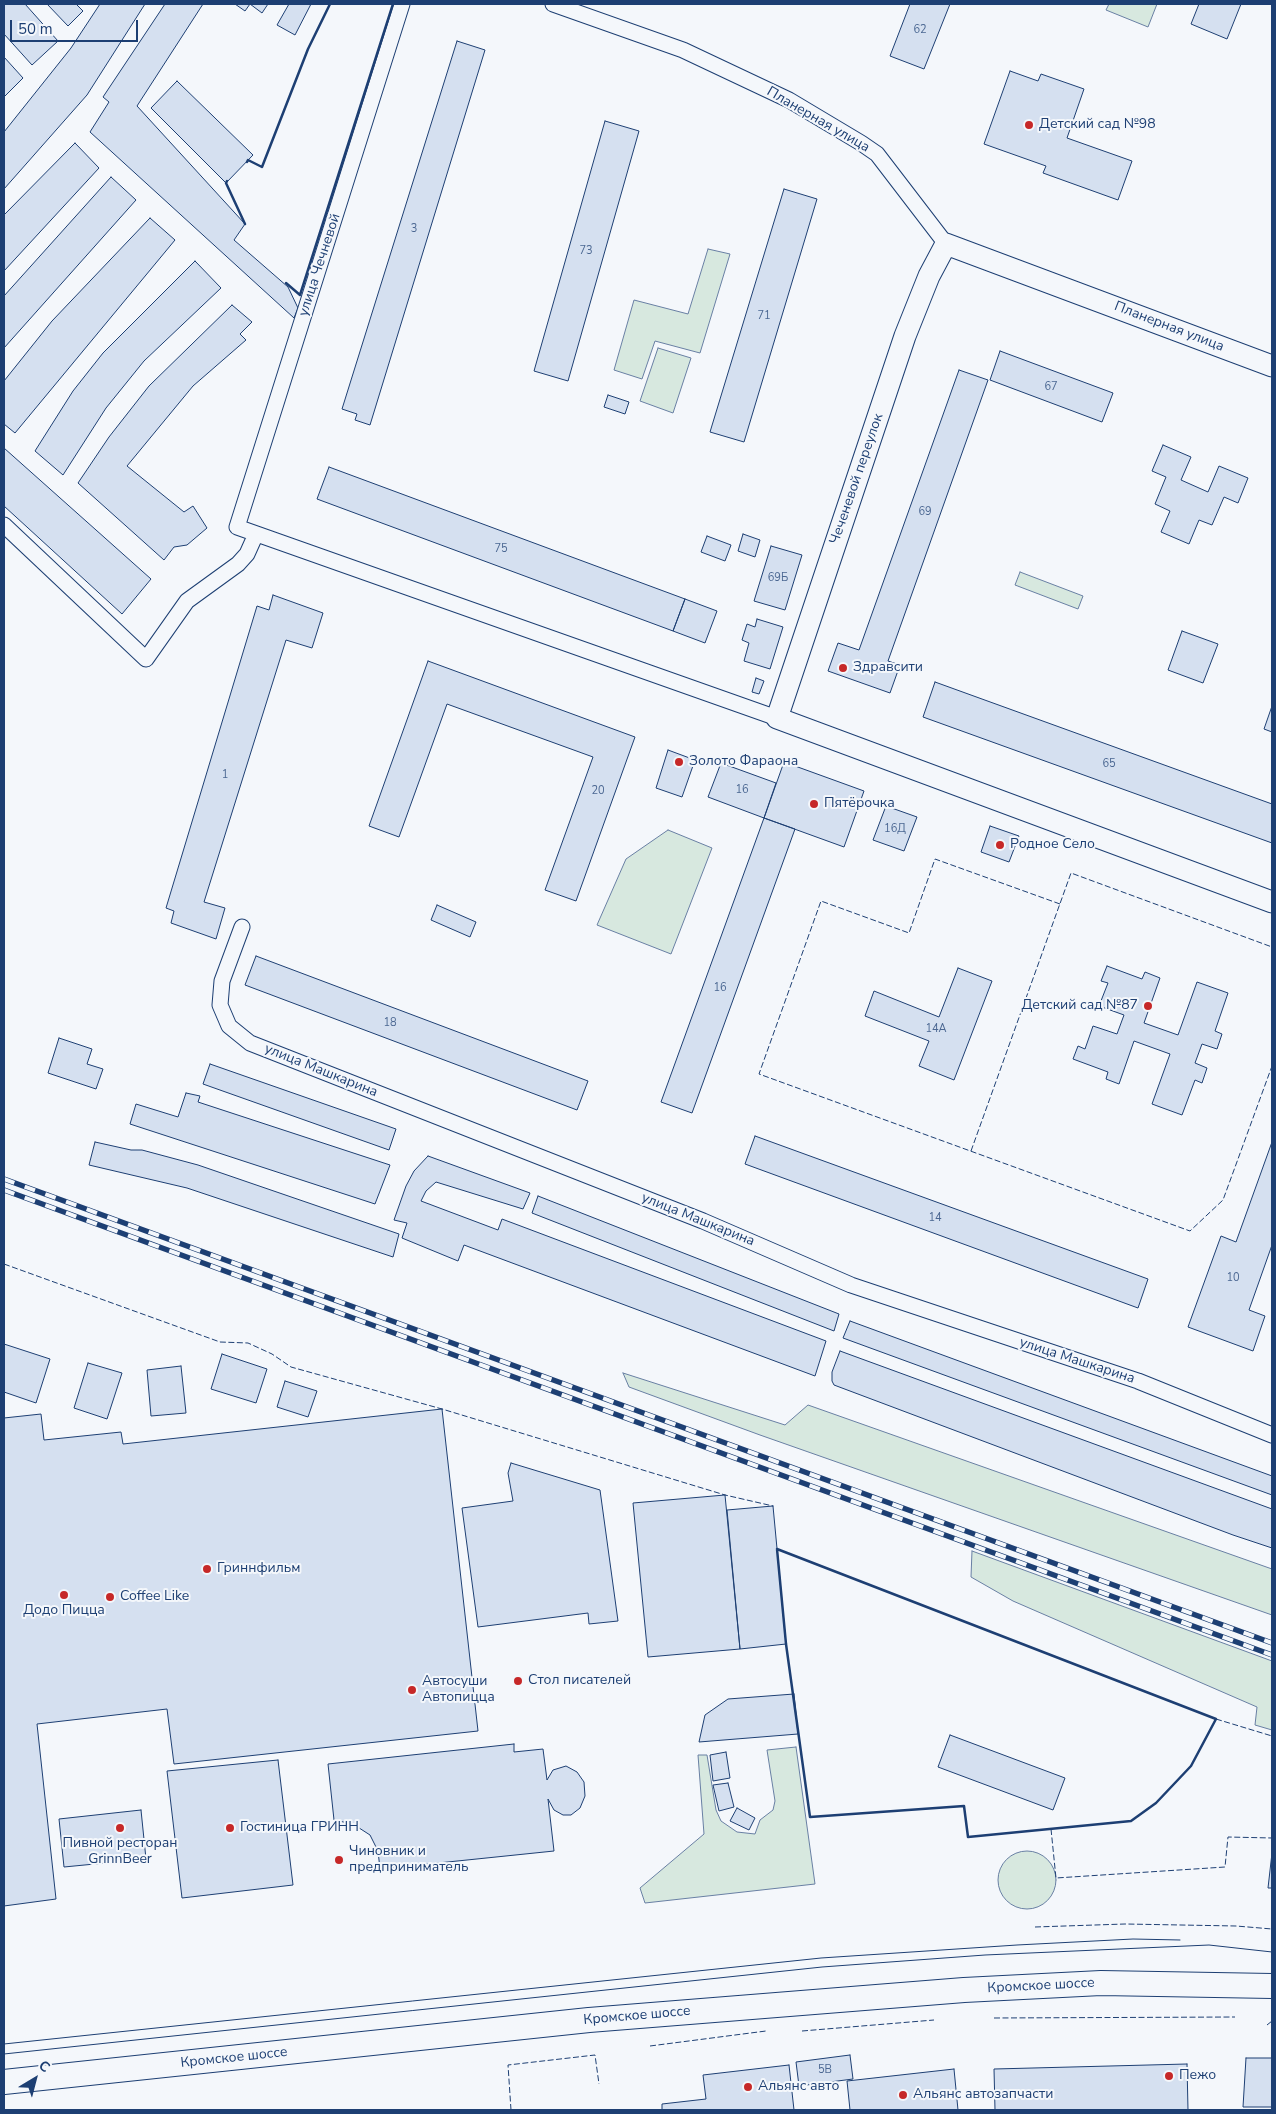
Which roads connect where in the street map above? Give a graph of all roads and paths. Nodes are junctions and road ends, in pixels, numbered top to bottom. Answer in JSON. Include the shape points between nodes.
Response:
{"nodes":[{"id":1,"x":402,"y":4,"type":"edge"},
{"id":2,"x":553,"y":4,"type":"edge"},
{"id":3,"x":946,"y":244,"type":"junction"},
{"id":4,"x":1272,"y":366,"type":"edge"},
{"id":5,"x":4,"y":525,"type":"edge"},
{"id":6,"x":256,"y":534,"type":"junction"},
{"id":7,"x":776,"y":718,"type":"junction"},
{"id":8,"x":1272,"y":902,"type":"edge"},
{"id":9,"x":242,"y":927,"type":"dead end"},
{"id":10,"x":1272,"y":1435,"type":"edge"},
{"id":11,"x":1272,"y":1986,"type":"edge"},
{"id":12,"x":4,"y":2082,"type":"edge"}],
"edges":[{"from":1,"to":6,"type":"street","name":"улица Чечневой","via":[[237,527]]},
{"from":2,"to":3,"type":"street","name":"Планерная улица","via":[[683,50],[789,100],[861,143],[877,154]]},
{"from":3,"to":4,"type":"street","name":"Планерная улица"},
{"from":3,"to":7,"type":"street","name":"Чеченевой переулок","via":[[929,276],[905,336]]},
{"from":5,"to":6,"type":"street","via":[[146,659],[187,601],[238,564],[247,554]]},
{"from":6,"to":7,"type":"street"},
{"from":7,"to":8,"type":"street"},
{"from":9,"to":10,"type":"street","name":"улица Машкарина","via":[[222,981],[220,1005],[229,1026],[250,1043],[703,1221],[851,1285],[1138,1380]]},
{"from":11,"to":12,"type":"main road","name":"Кромское шоссе","via":[[1102,1983],[964,1990],[579,2021]]}]}
